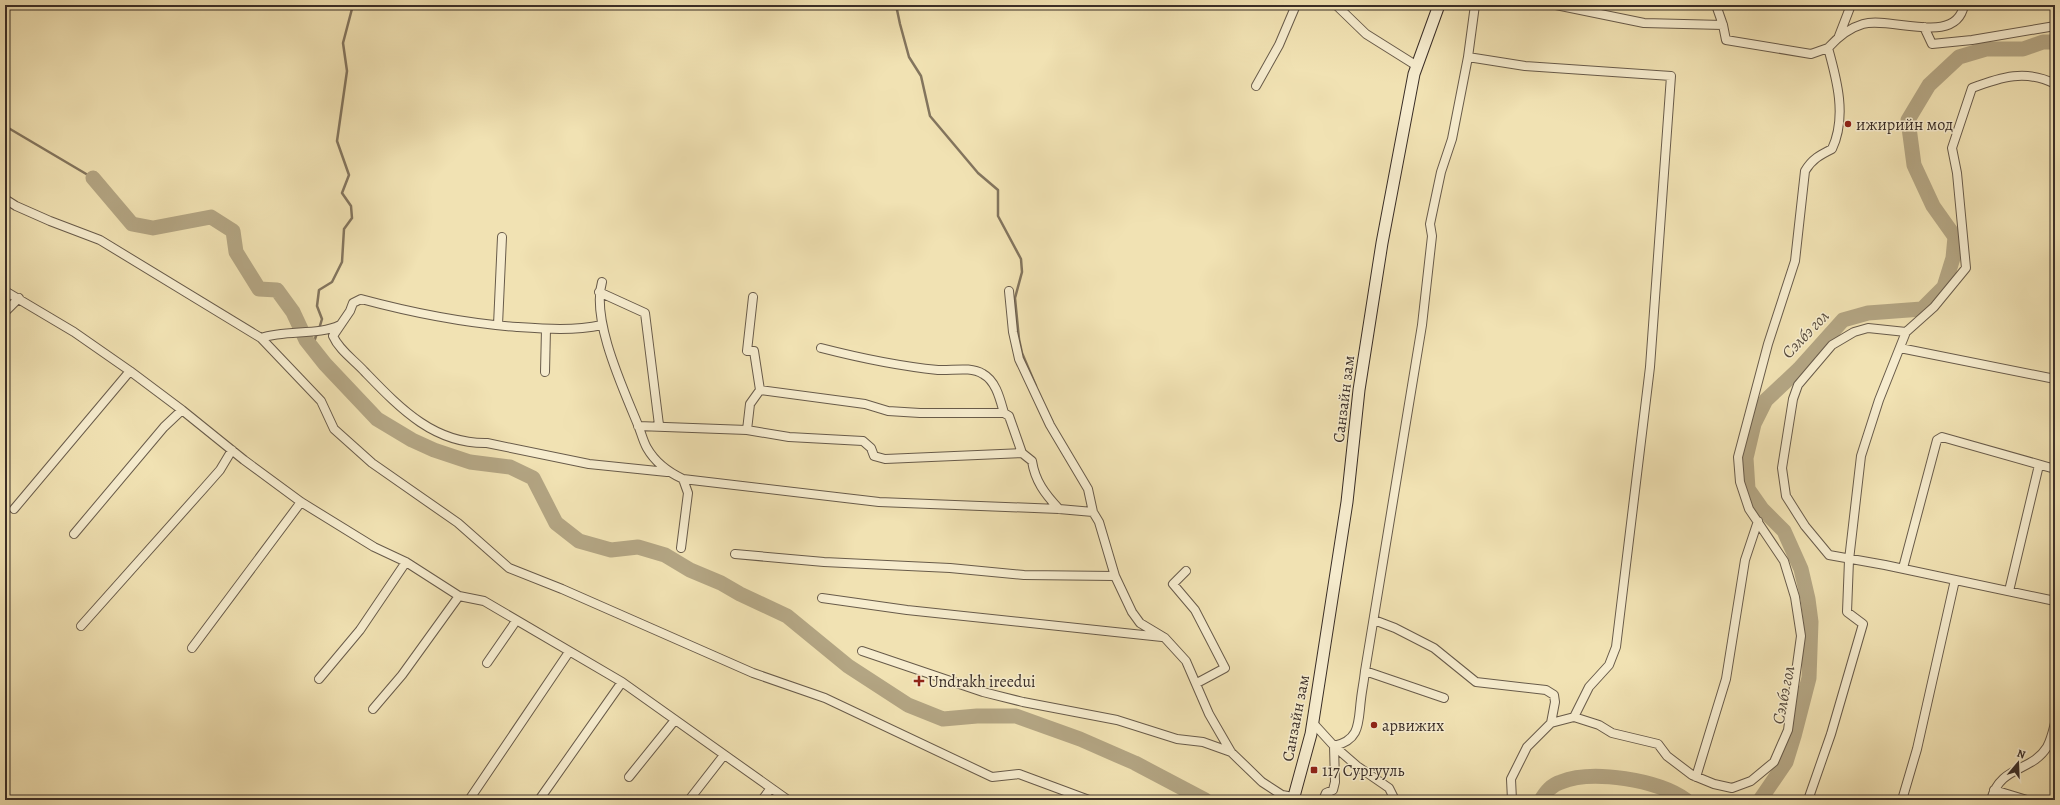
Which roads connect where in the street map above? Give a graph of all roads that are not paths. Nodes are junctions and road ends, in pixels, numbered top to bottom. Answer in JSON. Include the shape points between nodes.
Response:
{"nodes":[{"id":1,"x":1296,"y":5,"type":"edge"},
{"id":2,"x":1336,"y":5,"type":"edge"},
{"id":3,"x":1439,"y":5,"type":"edge"},
{"id":4,"x":1475,"y":5,"type":"edge"},
{"id":5,"x":1556,"y":5,"type":"edge"},
{"id":6,"x":1716,"y":5,"type":"edge"},
{"id":7,"x":1851,"y":5,"type":"edge"},
{"id":8,"x":1964,"y":5,"type":"edge"},
{"id":9,"x":1723,"y":25,"type":"junction"},
{"id":10,"x":2055,"y":26,"type":"edge"},
{"id":11,"x":1924,"y":27,"type":"junction"},
{"id":12,"x":1839,"y":36,"type":"junction"},
{"id":13,"x":1828,"y":48,"type":"junction"},
{"id":14,"x":1468,"y":57,"type":"junction"},
{"id":15,"x":1417,"y":66,"type":"junction"},
{"id":16,"x":2055,"y":84,"type":"edge"},
{"id":17,"x":1256,"y":86,"type":"dead end"},
{"id":18,"x":5,"y":199,"type":"edge"},
{"id":19,"x":502,"y":237,"type":"dead end"},
{"id":20,"x":602,"y":282,"type":"dead end"},
{"id":21,"x":5,"y":290,"type":"edge"},
{"id":22,"x":1009,"y":291,"type":"dead end"},
{"id":23,"x":599,"y":292,"type":"junction"},
{"id":24,"x":753,"y":297,"type":"dead end"},
{"id":25,"x":19,"y":298,"type":"junction"},
{"id":26,"x":5,"y":312,"type":"edge"},
{"id":27,"x":341,"y":324,"type":"junction"},
{"id":28,"x":498,"y":325,"type":"junction"},
{"id":29,"x":602,"y":325,"type":"junction"},
{"id":30,"x":546,"y":329,"type":"junction"},
{"id":31,"x":1906,"y":332,"type":"junction"},
{"id":32,"x":261,"y":338,"type":"junction"},
{"id":33,"x":821,"y":348,"type":"dead end"},
{"id":34,"x":1900,"y":348,"type":"junction"},
{"id":35,"x":130,"y":371,"type":"junction"},
{"id":36,"x":545,"y":372,"type":"dead end"},
{"id":37,"x":2055,"y":379,"type":"edge"},
{"id":38,"x":760,"y":390,"type":"junction"},
{"id":39,"x":182,"y":410,"type":"junction"},
{"id":40,"x":1004,"y":413,"type":"junction"},
{"id":41,"x":659,"y":425,"type":"junction"},
{"id":42,"x":638,"y":426,"type":"junction"},
{"id":43,"x":747,"y":430,"type":"junction"},
{"id":44,"x":232,"y":450,"type":"junction"},
{"id":45,"x":1022,"y":453,"type":"junction"},
{"id":46,"x":2039,"y":465,"type":"junction"},
{"id":47,"x":2055,"y":469,"type":"edge"},
{"id":48,"x":667,"y":472,"type":"junction"},
{"id":49,"x":683,"y":479,"type":"junction"},
{"id":50,"x":301,"y":502,"type":"junction"},
{"id":51,"x":14,"y":509,"type":"dead end"},
{"id":52,"x":1059,"y":509,"type":"junction"},
{"id":53,"x":1093,"y":512,"type":"junction"},
{"id":54,"x":1758,"y":521,"type":"junction"},
{"id":55,"x":74,"y":534,"type":"dead end"},
{"id":56,"x":681,"y":548,"type":"dead end"},
{"id":57,"x":735,"y":554,"type":"dead end"},
{"id":58,"x":1849,"y":560,"type":"junction"},
{"id":59,"x":406,"y":562,"type":"junction"},
{"id":60,"x":1903,"y":568,"type":"junction"},
{"id":61,"x":1186,"y":571,"type":"dead end"},
{"id":62,"x":1115,"y":576,"type":"junction"},
{"id":63,"x":1954,"y":580,"type":"junction"},
{"id":64,"x":2009,"y":591,"type":"junction"},
{"id":65,"x":459,"y":596,"type":"junction"},
{"id":66,"x":822,"y":598,"type":"dead end"},
{"id":67,"x":2055,"y":601,"type":"edge"},
{"id":68,"x":1374,"y":620,"type":"junction"},
{"id":69,"x":516,"y":621,"type":"junction"},
{"id":70,"x":81,"y":626,"type":"dead end"},
{"id":71,"x":1165,"y":638,"type":"junction"},
{"id":72,"x":192,"y":648,"type":"dead end"},
{"id":73,"x":862,"y":651,"type":"dead end"},
{"id":74,"x":569,"y":652,"type":"junction"},
{"id":75,"x":487,"y":663,"type":"dead end"},
{"id":76,"x":1365,"y":671,"type":"junction"},
{"id":77,"x":319,"y":680,"type":"dead end"},
{"id":78,"x":622,"y":682,"type":"junction"},
{"id":79,"x":1197,"y":683,"type":"junction"},
{"id":80,"x":1444,"y":698,"type":"dead end"},
{"id":81,"x":373,"y":709,"type":"dead end"},
{"id":82,"x":1574,"y":717,"type":"junction"},
{"id":83,"x":675,"y":720,"type":"junction"},
{"id":84,"x":1551,"y":723,"type":"junction"},
{"id":85,"x":2055,"y":723,"type":"edge"},
{"id":86,"x":1313,"y":724,"type":"junction"},
{"id":87,"x":1334,"y":746,"type":"junction"},
{"id":88,"x":1231,"y":752,"type":"junction"},
{"id":89,"x":724,"y":754,"type":"junction"},
{"id":90,"x":629,"y":777,"type":"dead end"},
{"id":91,"x":1696,"y":777,"type":"junction"},
{"id":92,"x":771,"y":788,"type":"junction"},
{"id":93,"x":1994,"y":790,"type":"junction"},
{"id":94,"x":1293,"y":799,"type":"edge"},
{"id":95,"x":469,"y":800,"type":"edge"},
{"id":96,"x":539,"y":800,"type":"edge"},
{"id":97,"x":689,"y":800,"type":"edge"},
{"id":98,"x":762,"y":800,"type":"edge"},
{"id":99,"x":788,"y":800,"type":"edge"},
{"id":100,"x":1089,"y":800,"type":"edge"},
{"id":101,"x":1323,"y":800,"type":"edge"},
{"id":102,"x":1395,"y":800,"type":"edge"},
{"id":103,"x":1512,"y":800,"type":"edge"},
{"id":104,"x":1808,"y":800,"type":"edge"},
{"id":105,"x":1902,"y":800,"type":"edge"},
{"id":106,"x":1991,"y":800,"type":"edge"},
{"id":107,"x":2027,"y":800,"type":"edge"}],
"edges":[{"from":1,"to":17,"type":"street","via":[[1279,45]]},
{"from":2,"to":15,"type":"street","via":[[1366,34]]},
{"from":3,"to":15,"type":"main road","name":"Санзайн зам"},
{"from":4,"to":14,"type":"street"},
{"from":5,"to":9,"type":"street","via":[[1644,23]]},
{"from":6,"to":9,"type":"street"},
{"from":7,"to":12,"type":"street"},
{"from":8,"to":11,"type":"street","via":[[1962,13],[1947,27]]},
{"from":9,"to":13,"type":"street","via":[[1726,40],[1811,54]]},
{"from":10,"to":11,"type":"street","via":[[1932,44]]},
{"from":11,"to":12,"type":"street","via":[[1887,23],[1863,24]]},
{"from":12,"to":13,"type":"street"},
{"from":13,"to":54,"type":"street","via":[[1839,94],[1837,138],[1832,149],[1810,162],[1805,171],[1795,260],[1768,344],[1738,457],[1740,482],[1749,509]]},
{"from":14,"to":68,"type":"street","via":[[1452,139],[1441,172],[1430,224],[1432,236],[1422,325]]},
{"from":14,"to":82,"type":"street","via":[[1524,66],[1671,76],[1650,367],[1616,647],[1609,665],[1589,687]]},
{"from":15,"to":86,"type":"main road","name":"Санзайн зам","via":[[1382,243],[1359,390],[1347,502]]},
{"from":16,"to":31,"type":"street","via":[[2039,77],[2002,77],[1972,88],[1952,148],[1957,173],[1966,268],[1934,307]]},
{"from":18,"to":32,"type":"street","via":[[50,221],[100,240]]},
{"from":19,"to":28,"type":"street"},
{"from":20,"to":23,"type":"street"},
{"from":21,"to":25,"type":"street"},
{"from":22,"to":53,"type":"street","via":[[1013,332],[1020,359],[1050,425],[1088,489]]},
{"from":23,"to":29,"type":"street"},
{"from":23,"to":41,"type":"street","via":[[645,313]]},
{"from":24,"to":38,"type":"street","via":[[747,351],[754,351]]},
{"from":25,"to":26,"type":"street"},
{"from":25,"to":35,"type":"street"},
{"from":27,"to":28,"type":"street","via":[[353,303],[361,299],[444,319]]},
{"from":27,"to":32,"type":"street","via":[[330,330],[302,331]]},
{"from":27,"to":48,"type":"street","via":[[333,336],[336,341],[402,410],[436,433],[475,443],[487,443],[589,464]]},
{"from":28,"to":30,"type":"street"},
{"from":29,"to":30,"type":"street"},
{"from":29,"to":42,"type":"street","via":[[622,390]]},
{"from":30,"to":36,"type":"street"},
{"from":31,"to":34,"type":"street"},
{"from":31,"to":58,"type":"street","via":[[1868,328],[1843,338],[1832,345],[1808,371],[1798,385],[1793,400],[1782,468],[1786,496],[1805,526],[1829,555]]},
{"from":32,"to":100,"type":"street","via":[[321,401],[334,429],[372,463],[458,523],[509,568],[753,673],[825,698],[992,777],[1019,774]]},
{"from":33,"to":40,"type":"street","via":[[875,362],[939,370],[973,370],[986,376],[998,392]]},
{"from":34,"to":37,"type":"street"},
{"from":34,"to":58,"type":"street","via":[[1860,456]]},
{"from":35,"to":39,"type":"street"},
{"from":35,"to":51,"type":"street"},
{"from":38,"to":40,"type":"street","via":[[865,404],[888,411],[920,414]]},
{"from":38,"to":43,"type":"street","via":[[750,404]]},
{"from":39,"to":44,"type":"street"},
{"from":39,"to":55,"type":"street","via":[[164,427]]},
{"from":40,"to":45,"type":"street","via":[[1009,416]]},
{"from":41,"to":42,"type":"street"},
{"from":41,"to":43,"type":"street"},
{"from":42,"to":48,"type":"street","via":[[647,448]]},
{"from":43,"to":45,"type":"street","via":[[789,437],[863,441],[878,458]]},
{"from":44,"to":50,"type":"street"},
{"from":44,"to":70,"type":"street","via":[[220,470]]},
{"from":45,"to":52,"type":"street","via":[[1032,461],[1033,471],[1042,490]]},
{"from":46,"to":47,"type":"street"},
{"from":46,"to":60,"type":"street","via":[[1942,437],[1937,440]]},
{"from":46,"to":64,"type":"street"},
{"from":48,"to":49,"type":"street"},
{"from":49,"to":52,"type":"street","via":[[879,502]]},
{"from":49,"to":56,"type":"street","via":[[688,493]]},
{"from":50,"to":59,"type":"street","via":[[374,547]]},
{"from":50,"to":72,"type":"street"},
{"from":52,"to":53,"type":"street"},
{"from":53,"to":62,"type":"street","via":[[1099,522]]},
{"from":54,"to":91,"type":"street","via":[[1745,560],[1724,687]]},
{"from":54,"to":91,"type":"street","via":[[1784,561],[1795,596],[1802,636],[1788,730],[1774,762],[1751,781],[1732,788]]},
{"from":57,"to":62,"type":"street","via":[[1024,575]]},
{"from":58,"to":60,"type":"street"},
{"from":58,"to":104,"type":"street","via":[[1847,612],[1863,624],[1831,734]]},
{"from":59,"to":65,"type":"street"},
{"from":59,"to":77,"type":"street","via":[[360,630]]},
{"from":60,"to":63,"type":"street"},
{"from":61,"to":79,"type":"street","via":[[1173,584],[1195,610],[1226,668]]},
{"from":62,"to":71,"type":"street","via":[[1140,623]]},
{"from":63,"to":64,"type":"street"},
{"from":63,"to":105,"type":"street","via":[[1917,749]]},
{"from":64,"to":67,"type":"street"},
{"from":65,"to":69,"type":"street","via":[[484,601]]},
{"from":65,"to":81,"type":"street","via":[[402,675]]},
{"from":66,"to":71,"type":"street","via":[[907,610]]},
{"from":68,"to":76,"type":"street"},
{"from":68,"to":84,"type":"street","via":[[1396,628],[1434,648],[1476,682],[1546,690],[1554,695]]},
{"from":69,"to":74,"type":"street"},
{"from":69,"to":75,"type":"street"},
{"from":71,"to":79,"type":"street","via":[[1186,662]]},
{"from":73,"to":88,"type":"street","via":[[990,693],[1117,720],[1177,739],[1203,742]]},
{"from":74,"to":78,"type":"street"},
{"from":74,"to":95,"type":"street"},
{"from":76,"to":80,"type":"street"},
{"from":76,"to":87,"type":"street","via":[[1360,724],[1344,744]]},
{"from":78,"to":83,"type":"street"},
{"from":78,"to":96,"type":"street"},
{"from":79,"to":88,"type":"street","via":[[1210,714]]},
{"from":82,"to":84,"type":"street"},
{"from":82,"to":91,"type":"street","via":[[1599,725],[1612,733],[1658,744],[1667,756]]},
{"from":83,"to":89,"type":"street"},
{"from":83,"to":90,"type":"street"},
{"from":84,"to":103,"type":"street","via":[[1527,747],[1514,772],[1511,779]]},
{"from":85,"to":93,"type":"street","via":[[2046,748],[2037,758],[2004,776]]},
{"from":86,"to":87,"type":"street"},
{"from":86,"to":94,"type":"main road","name":"Санзайн зам"},
{"from":87,"to":101,"type":"street","via":[[1335,782],[1333,790],[1326,794]]},
{"from":87,"to":102,"type":"street","via":[[1388,788]]},
{"from":88,"to":94,"type":"street","via":[[1262,782]]},
{"from":89,"to":92,"type":"street"},
{"from":89,"to":97,"type":"street"},
{"from":92,"to":98,"type":"street"},
{"from":92,"to":99,"type":"street"},
{"from":93,"to":106,"type":"street"},
{"from":93,"to":107,"type":"street"}]}
